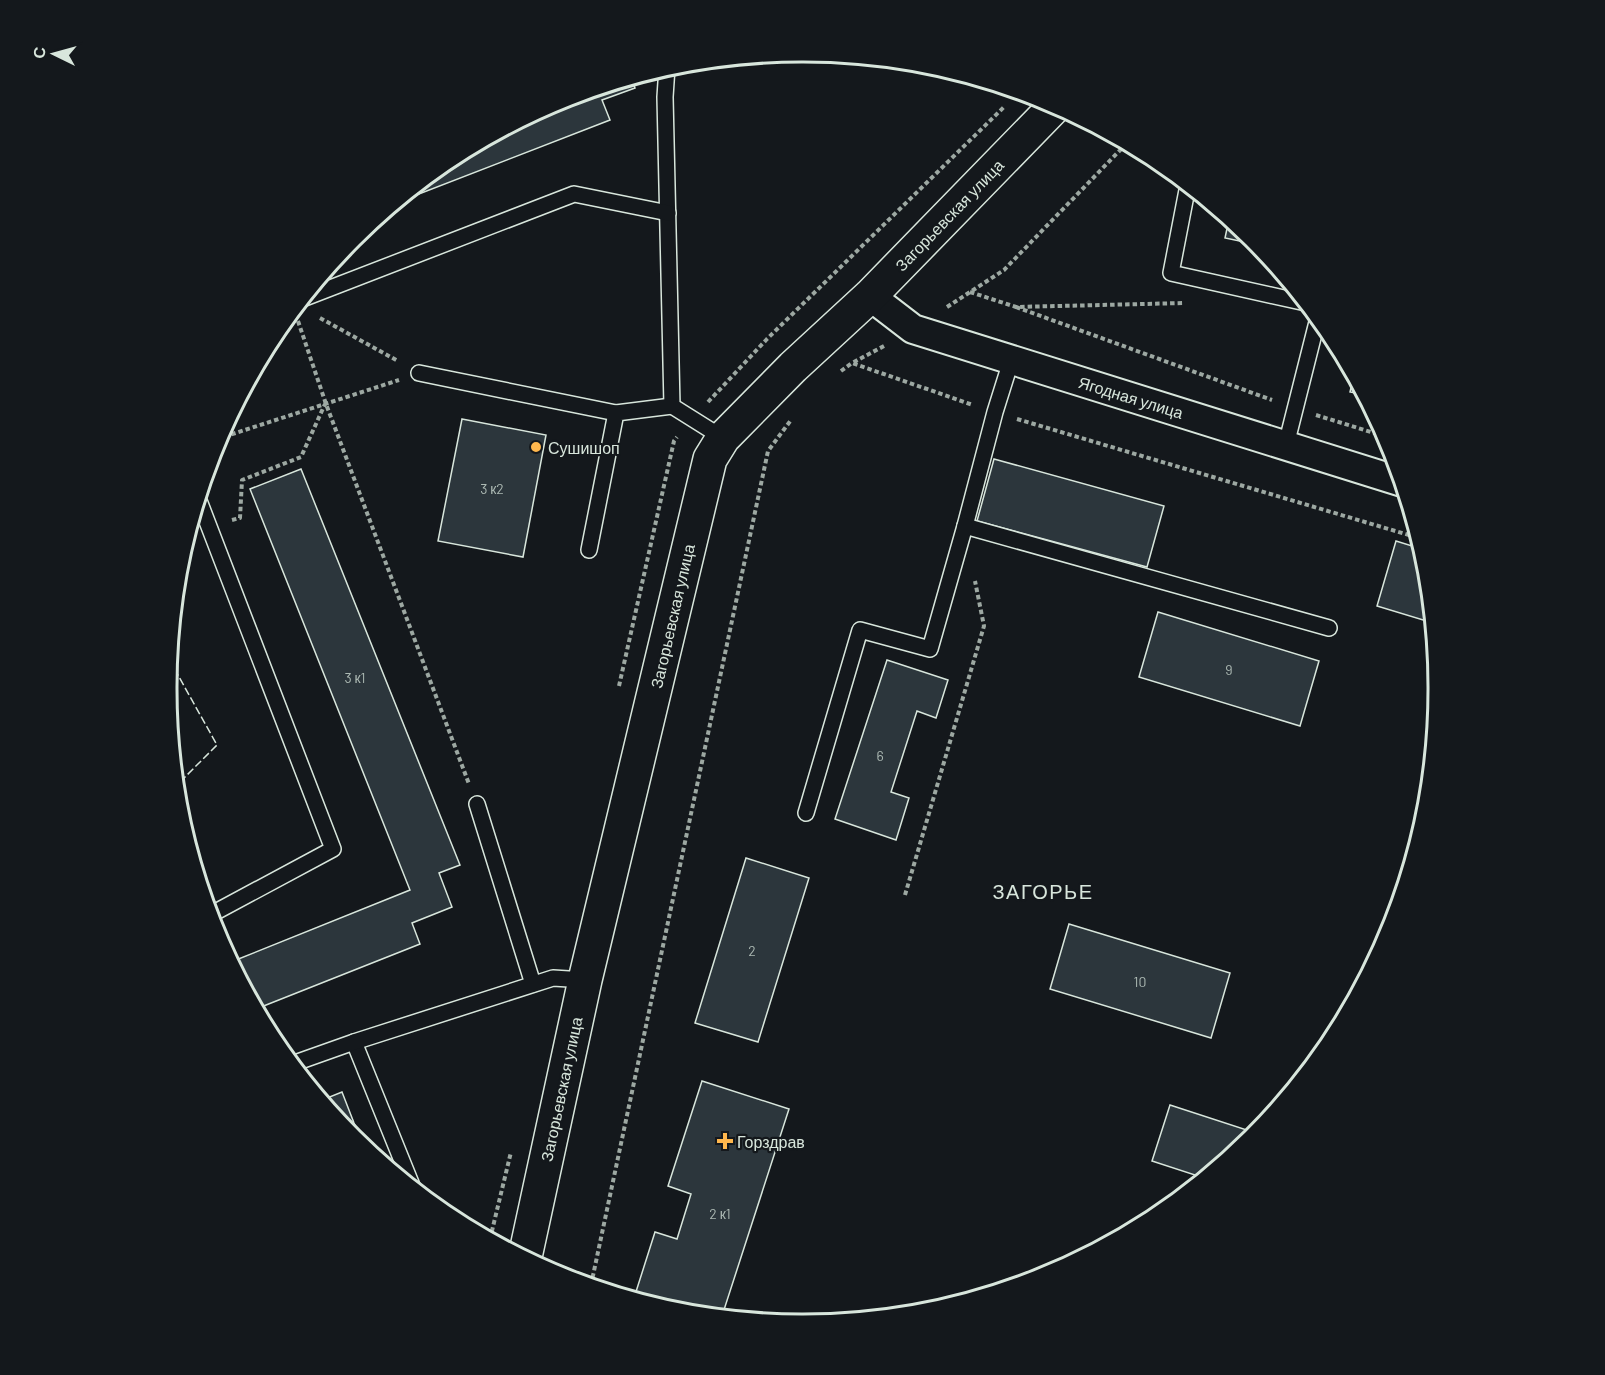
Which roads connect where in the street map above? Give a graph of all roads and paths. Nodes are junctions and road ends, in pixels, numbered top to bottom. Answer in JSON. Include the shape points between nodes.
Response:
{"nodes":[{"id":1,"x":666,"y":77,"type":"edge"},
{"id":2,"x":1011,"y":100,"type":"dead end"},
{"id":3,"x":1049,"y":112,"type":"edge"},
{"id":4,"x":1122,"y":149,"type":"edge"},
{"id":5,"x":1186,"y":193,"type":"edge"},
{"id":6,"x":668,"y":213,"type":"junction"},
{"id":7,"x":970,"y":292,"type":"junction"},
{"id":8,"x":317,"y":293,"type":"edge"},
{"id":9,"x":870,"y":296,"type":"junction"},
{"id":10,"x":1294,"y":300,"type":"edge"},
{"id":11,"x":1190,"y":303,"type":"dead end"},
{"id":12,"x":1016,"y":307,"type":"junction"},
{"id":13,"x":317,"y":317,"type":"dead end"},
{"id":14,"x":297,"y":319,"type":"dead end"},
{"id":15,"x":914,"y":329,"type":"junction"},
{"id":16,"x":1315,"y":329,"type":"edge"},
{"id":17,"x":767,"y":339,"type":"dead end"},
{"id":18,"x":1011,"y":361,"type":"junction"},
{"id":19,"x":852,"y":363,"type":"junction"},
{"id":20,"x":419,"y":373,"type":"junction"},
{"id":21,"x":836,"y":374,"type":"dead end"},
{"id":22,"x":326,"y":404,"type":"junction"},
{"id":23,"x":672,"y":406,"type":"junction"},
{"id":24,"x":1295,"y":408,"type":"junction"},
{"id":25,"x":995,"y":412,"type":"junction"},
{"id":26,"x":616,"y":413,"type":"junction"},
{"id":27,"x":793,"y":417,"type":"dead end"},
{"id":28,"x":1374,"y":433,"type":"edge"},
{"id":29,"x":230,"y":435,"type":"edge"},
{"id":30,"x":723,"y":438,"type":"junction"},
{"id":31,"x":1286,"y":445,"type":"junction"},
{"id":32,"x":1392,"y":479,"type":"edge"},
{"id":33,"x":203,"y":510,"type":"edge"},
{"id":34,"x":965,"y":526,"type":"junction"},
{"id":35,"x":210,"y":529,"type":"junction"},
{"id":36,"x":1409,"y":535,"type":"edge"},
{"id":37,"x":589,"y":550,"type":"dead end"},
{"id":38,"x":1329,"y":628,"type":"dead end"},
{"id":39,"x":477,"y":804,"type":"joint"},
{"id":40,"x":806,"y":813,"type":"dead end"},
{"id":41,"x":905,"y":895,"type":"dead end"},
{"id":42,"x":218,"y":911,"type":"edge"},
{"id":43,"x":585,"y":980,"type":"junction"},
{"id":44,"x":533,"y":984,"type":"junction"},
{"id":45,"x":354,"y":1042,"type":"junction"},
{"id":46,"x":300,"y":1061,"type":"edge"},
{"id":47,"x":406,"y":1172,"type":"edge"},
{"id":48,"x":527,"y":1249,"type":"edge"},
{"id":49,"x":593,"y":1277,"type":"edge"}],
"edges":[{"from":1,"to":6,"type":"lane"},
{"from":2,"to":17,"type":"path"},
{"from":3,"to":9,"type":"street","name":"Загорьевская улица"},
{"from":4,"to":7,"type":"path","via":[[1004,270]]},
{"from":5,"to":10,"type":"lane","via":[[1171,273]]},
{"from":6,"to":8,"type":"lane","via":[[574,194]]},
{"from":6,"to":23,"type":"lane"},
{"from":7,"to":12,"type":"path"},
{"from":7,"to":15,"type":"path"},
{"from":9,"to":15,"type":"street","name":"Ягодная улица"},
{"from":9,"to":30,"type":"street","name":"Загорьевская улица","via":[[792,366]]},
{"from":11,"to":12,"type":"path"},
{"from":12,"to":24,"type":"path"},
{"from":13,"to":20,"type":"path"},
{"from":14,"to":22,"type":"path"},
{"from":15,"to":18,"type":"street","name":"Ягодная улица"},
{"from":15,"to":19,"type":"path"},
{"from":16,"to":24,"type":"lane"},
{"from":18,"to":25,"type":"lane"},
{"from":18,"to":31,"type":"street","name":"Ягодная улица"},
{"from":19,"to":21,"type":"path"},
{"from":19,"to":25,"type":"path"},
{"from":20,"to":22,"type":"path"},
{"from":20,"to":26,"type":"lane"},
{"from":22,"to":29,"type":"path"},
{"from":22,"to":35,"type":"path","via":[[301,457],[242,480],[240,518]]},
{"from":22,"to":39,"type":"path"},
{"from":23,"to":26,"type":"lane"},
{"from":23,"to":30,"type":"lane"},
{"from":24,"to":28,"type":"path"},
{"from":24,"to":31,"type":"lane"},
{"from":25,"to":34,"type":"lane"},
{"from":25,"to":36,"type":"path"},
{"from":26,"to":37,"type":"lane"},
{"from":27,"to":49,"type":"path","via":[[768,451]]},
{"from":30,"to":43,"type":"street","name":"Загорьевская улица","via":[[710,459]]},
{"from":31,"to":32,"type":"street","name":"Ягодная улица"},
{"from":33,"to":35,"type":"lane"},
{"from":34,"to":38,"type":"lane"},
{"from":34,"to":40,"type":"lane","via":[[930,649],[860,630]]},
{"from":34,"to":41,"type":"path","via":[[984,626]]},
{"from":35,"to":42,"type":"lane","via":[[333,849]]},
{"from":39,"to":44,"type":"lane"},
{"from":43,"to":44,"type":"lane","via":[[553,978]]},
{"from":43,"to":48,"type":"street","name":"Загорьевская улица"},
{"from":44,"to":45,"type":"lane"},
{"from":45,"to":46,"type":"lane"},
{"from":45,"to":47,"type":"lane"}]}
